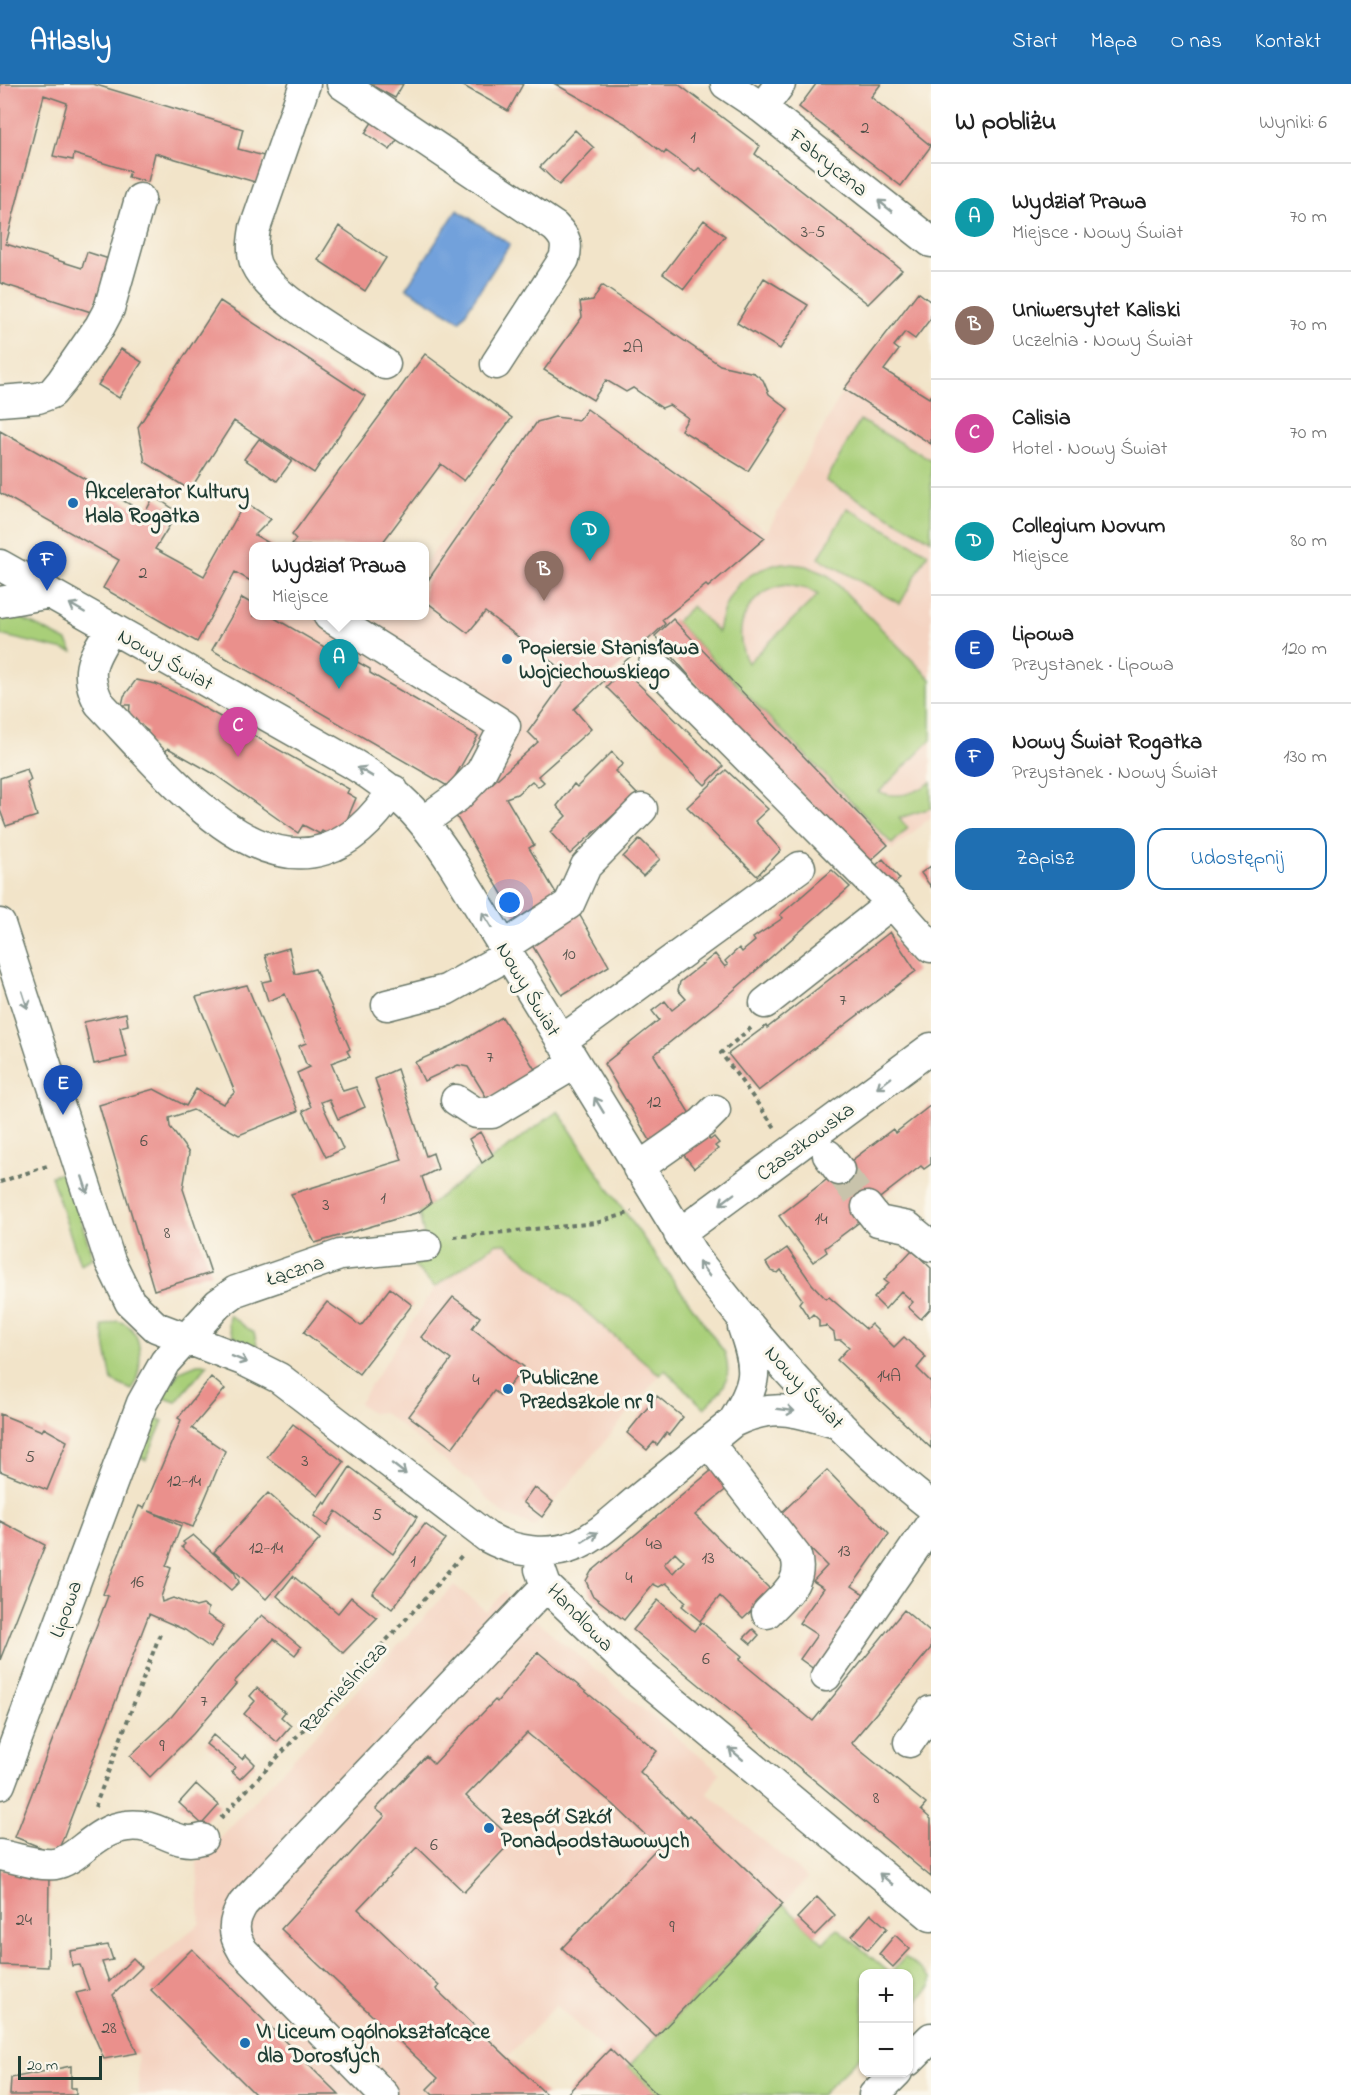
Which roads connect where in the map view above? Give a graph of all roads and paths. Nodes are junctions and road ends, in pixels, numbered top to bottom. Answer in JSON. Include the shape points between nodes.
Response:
{"nodes":[{"id":1,"x":305,"y":84,"type":"edge"},
{"id":2,"x":342,"y":84,"type":"edge"},
{"id":3,"x":726,"y":84,"type":"edge"},
{"id":4,"x":780,"y":84,"type":"edge"},
{"id":5,"x":762,"y":108,"type":"junction"},
{"id":6,"x":140,"y":199,"type":"dead end"},
{"id":7,"x":931,"y":242,"type":"edge"},
{"id":8,"x":385,"y":364,"type":"dead end"},
{"id":9,"x":496,"y":364,"type":"dead end"},
{"id":10,"x":0,"y":401,"type":"edge"},
{"id":11,"x":0,"y":565,"type":"edge"},
{"id":12,"x":50,"y":593,"type":"junction"},
{"id":13,"x":0,"y":602,"type":"edge"},
{"id":14,"x":337,"y":620,"type":"edge"},
{"id":15,"x":111,"y":628,"type":"junction"},
{"id":16,"x":654,"y":664,"type":"dead end"},
{"id":17,"x":393,"y":790,"type":"junction"},
{"id":18,"x":642,"y":809,"type":"dead end"},
{"id":19,"x":424,"y":821,"type":"junction"},
{"id":20,"x":800,"y":867,"type":"dead end"},
{"id":21,"x":892,"y":903,"type":"junction"},
{"id":22,"x":0,"y":924,"type":"edge"},
{"id":23,"x":931,"y":947,"type":"edge"},
{"id":24,"x":505,"y":951,"type":"junction"},
{"id":25,"x":765,"y":1003,"type":"joint"},
{"id":26,"x":387,"y":1005,"type":"dead end"},
{"id":27,"x":931,"y":1048,"type":"edge"},
{"id":28,"x":567,"y":1052,"type":"junction"},
{"id":29,"x":456,"y":1100,"type":"dead end"},
{"id":30,"x":715,"y":1110,"type":"dead end"},
{"id":31,"x":778,"y":1132,"type":"dead end"},
{"id":32,"x":76,"y":1157,"type":"junction"},
{"id":33,"x":638,"y":1168,"type":"junction"},
{"id":34,"x":0,"y":1182,"type":"edge"},
{"id":35,"x":867,"y":1208,"type":"tunnel mouth"},
{"id":36,"x":635,"y":1210,"type":"dead end"},
{"id":37,"x":679,"y":1234,"type":"junction"},
{"id":38,"x":435,"y":1241,"type":"joint"},
{"id":39,"x":931,"y":1246,"type":"edge"},
{"id":40,"x":739,"y":1316,"type":"junction"},
{"id":41,"x":184,"y":1339,"type":"junction"},
{"id":42,"x":734,"y":1422,"type":"junction"},
{"id":43,"x":839,"y":1424,"type":"junction"},
{"id":44,"x":708,"y":1442,"type":"junction"},
{"id":45,"x":931,"y":1506,"type":"edge"},
{"id":46,"x":931,"y":1524,"type":"edge"},
{"id":47,"x":480,"y":1532,"type":"junction"},
{"id":48,"x":535,"y":1552,"type":"junction"},
{"id":49,"x":546,"y":1586,"type":"junction"},
{"id":50,"x":767,"y":1613,"type":"dead end"},
{"id":51,"x":160,"y":1634,"type":"dead end"},
{"id":52,"x":826,"y":1676,"type":"dead end"},
{"id":53,"x":931,"y":1711,"type":"edge"},
{"id":54,"x":909,"y":1742,"type":"dead end"},
{"id":55,"x":0,"y":1784,"type":"edge"},
{"id":56,"x":202,"y":1839,"type":"joint"},
{"id":57,"x":79,"y":1850,"type":"junction"},
{"id":58,"x":0,"y":1855,"type":"edge"},
{"id":59,"x":931,"y":1916,"type":"edge"},
{"id":60,"x":931,"y":2038,"type":"edge"},
{"id":61,"x":913,"y":2057,"type":"edge"},
{"id":62,"x":893,"y":2077,"type":"edge"},
{"id":63,"x":384,"y":2095,"type":"edge"},
{"id":64,"x":874,"y":2095,"type":"edge"}],
"edges":[{"from":1,"to":8,"type":"street","via":[[255,228],[255,262],[274,290]]},
{"from":2,"to":9,"type":"street","via":[[555,227],[565,238],[564,259]]},
{"from":3,"to":5,"type":"street","name":"Fabryczna"},
{"from":4,"to":5,"type":"street"},
{"from":7,"to":5,"type":"street","name":"Fabryczna","one_way":true},
{"from":6,"to":10,"type":"street","via":[[109,309],[62,381],[52,393],[38,398]]},
{"from":11,"to":12,"type":"street","name":"Nowy Świat"},
{"from":12,"to":13,"type":"street"},
{"from":15,"to":12,"type":"street","name":"Nowy Świat","one_way":true},
{"from":14,"to":19,"type":"street","via":[[505,726],[481,772],[457,797]]},
{"from":17,"to":15,"type":"street","name":"Nowy Świat","one_way":true},
{"from":15,"to":17,"type":"street","via":[[91,663],[92,690],[99,703],[197,804],[228,829],[258,846],[299,854],[337,845],[354,834],[379,812]]},
{"from":16,"to":21,"type":"street"},
{"from":17,"to":19,"type":"street","name":"Nowy Świat"},
{"from":18,"to":24,"type":"street","via":[[586,866],[568,904]]},
{"from":24,"to":19,"type":"street","name":"Nowy Świat","one_way":true},
{"from":20,"to":28,"type":"street"},
{"from":21,"to":23,"type":"street"},
{"from":21,"to":25,"type":"street"},
{"from":22,"to":32,"type":"street","one_way":true},
{"from":24,"to":26,"type":"street","via":[[446,990]]},
{"from":24,"to":28,"type":"street","name":"Nowy Świat"},
{"from":25,"to":31,"type":"path","via":[[763,1018],[721,1053]]},
{"from":27,"to":37,"type":"street","name":"Czaszkowska","one_way":true},
{"from":28,"to":29,"type":"street","via":[[492,1113],[476,1113]]},
{"from":33,"to":28,"type":"street","name":"Nowy Świat","one_way":true},
{"from":30,"to":33,"type":"street"},
{"from":32,"to":34,"type":"path"},
{"from":32,"to":41,"type":"street","one_way":true,"via":[[110,1261],[126,1295],[144,1318]]},
{"from":33,"to":37,"type":"street","name":"Nowy Świat"},
{"from":35,"to":39,"type":"street","via":[[878,1221],[908,1227]]},
{"from":36,"to":38,"type":"path","via":[[596,1223]]},
{"from":40,"to":37,"type":"street","name":"Nowy Świat","one_way":true},
{"from":38,"to":41,"type":"street","name":"Łączna","via":[[340,1255],[256,1283],[218,1304]]},
{"from":40,"to":42,"type":"street","via":[[755,1375]]},
{"from":40,"to":43,"type":"street","name":"Nowy Świat"},
{"from":41,"to":47,"type":"street","one_way":true,"via":[[279,1378]]},
{"from":41,"to":55,"type":"street","name":"Lipowa","via":[[157,1372],[142,1403]]},
{"from":42,"to":43,"type":"street","one_way":true,"via":[[775,1409]]},
{"from":42,"to":44,"type":"street"},
{"from":43,"to":45,"type":"street","name":"Nowy Świat"},
{"from":48,"to":44,"type":"street","one_way":true,"via":[[564,1549],[590,1538]]},
{"from":44,"to":50,"type":"street","via":[[796,1556],[799,1565],[795,1583]]},
{"from":46,"to":52,"type":"street"},
{"from":47,"to":48,"type":"street","via":[[509,1547]]},
{"from":47,"to":56,"type":"path","name":"Rzemieślnicza","via":[[422,1602]]},
{"from":48,"to":49,"type":"street","name":"Handlowa"},
{"from":59,"to":49,"type":"street","name":"Handlowa","one_way":true,"via":[[628,1664]]},
{"from":49,"to":63,"type":"street","via":[[236,1915],[233,1927],[243,1951]]},
{"from":51,"to":57,"type":"path"},
{"from":53,"to":54,"type":"street"},
{"from":56,"to":57,"type":"street","via":[[181,1842],[147,1826],[127,1826],[93,1838]]},
{"from":57,"to":58,"type":"street","via":[[52,1864]]},
{"from":60,"to":61,"type":"street"},
{"from":62,"to":64,"type":"street"}]}
